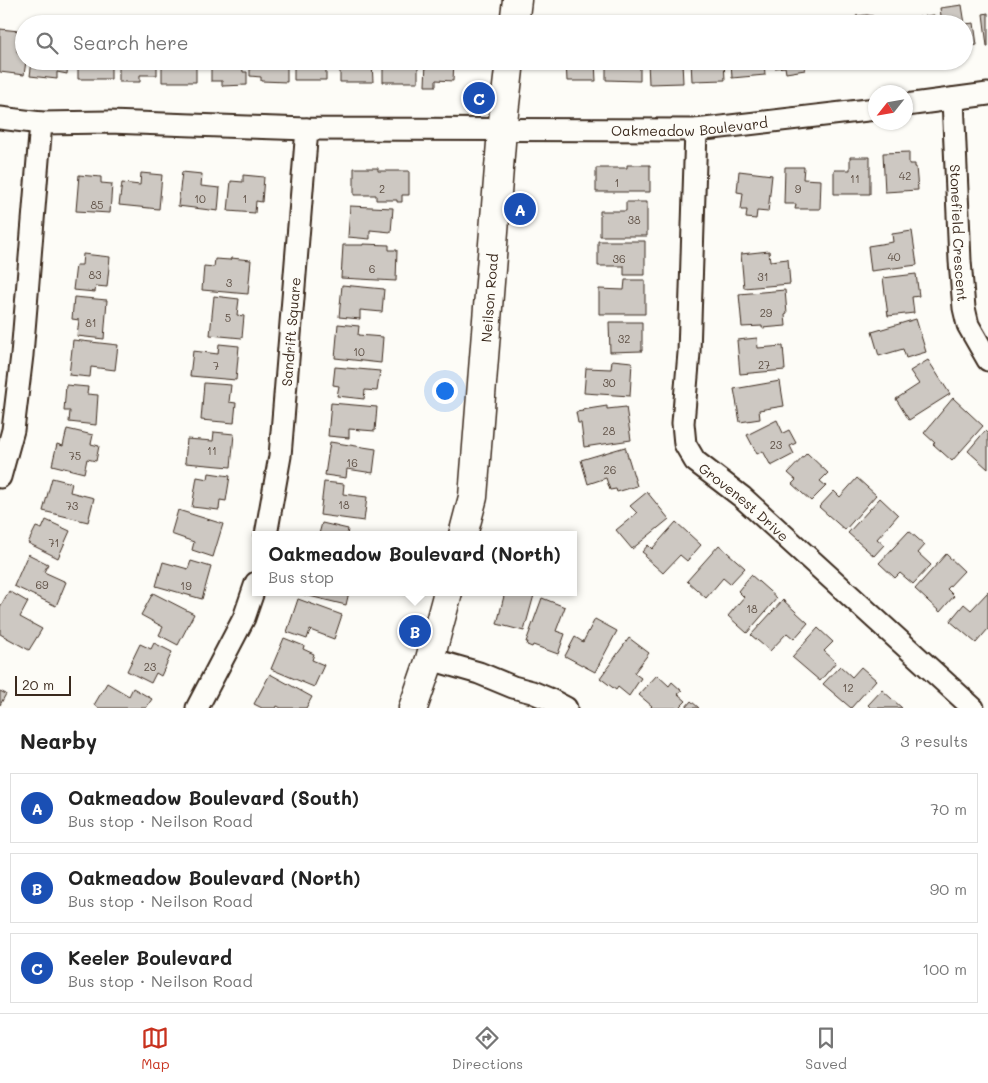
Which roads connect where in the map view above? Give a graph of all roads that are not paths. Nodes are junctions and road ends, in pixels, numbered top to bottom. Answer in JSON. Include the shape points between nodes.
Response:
{"nodes":[{"id":1,"x":517,"y":0,"type":"edge"},
{"id":2,"x":515,"y":15,"type":"edge"},
{"id":3,"x":509,"y":70,"type":"edge"},
{"id":4,"x":988,"y":94,"type":"edge"},
{"id":5,"x":954,"y":99,"type":"junction"},
{"id":6,"x":913,"y":104,"type":"edge"},
{"id":7,"x":868,"y":110,"type":"edge"},
{"id":8,"x":0,"y":118,"type":"edge"},
{"id":9,"x":41,"y":123,"type":"junction"},
{"id":10,"x":307,"y":129,"type":"junction"},
{"id":11,"x":502,"y":130,"type":"junction"},
{"id":12,"x":696,"y":130,"type":"junction"},
{"id":13,"x":988,"y":360,"type":"edge"},
{"id":14,"x":0,"y":476,"type":"edge"},
{"id":15,"x":267,"y":531,"type":"edge"},
{"id":16,"x":464,"y":531,"type":"edge"},
{"id":17,"x":252,"y":595,"type":"edge"},
{"id":18,"x":447,"y":596,"type":"edge"},
{"id":19,"x":430,"y":659,"type":"junction"},
{"id":20,"x":197,"y":708,"type":"edge"},
{"id":21,"x":413,"y":708,"type":"edge"},
{"id":22,"x":566,"y":708,"type":"edge"},
{"id":23,"x":973,"y":708,"type":"edge"}],
"edges":[{"from":1,"to":2,"type":"main road"},
{"from":3,"to":11,"type":"main road","name":"Neilson Road"},
{"from":4,"to":5,"type":"street"},
{"from":5,"to":6,"type":"street"},
{"from":5,"to":13,"type":"street","name":"Stonefield Crescent","via":[[964,308],[968,325]]},
{"from":7,"to":12,"type":"street","name":"Oakmeadow Boulevard"},
{"from":8,"to":9,"type":"street","name":"Oakmeadow Boulevard"},
{"from":9,"to":10,"type":"street","name":"Oakmeadow Boulevard","via":[[109,122]]},
{"from":9,"to":14,"type":"street","via":[[22,355],[13,430]]},
{"from":10,"to":11,"type":"street","name":"Oakmeadow Boulevard"},
{"from":10,"to":15,"type":"street","name":"Sandrift Square","via":[[280,456]]},
{"from":11,"to":12,"type":"street","name":"Oakmeadow Boulevard"},
{"from":11,"to":16,"type":"main road","name":"Neilson Road","via":[[473,497]]},
{"from":12,"to":23,"type":"street","name":"Grovenest Drive","via":[[689,353],[683,423],[686,444],[695,461],[742,497]]},
{"from":17,"to":20,"type":"street","via":[[244,618]]},
{"from":18,"to":19,"type":"main road"},
{"from":19,"to":21,"type":"main road"},
{"from":19,"to":22,"type":"street","via":[[532,692]]}]}
